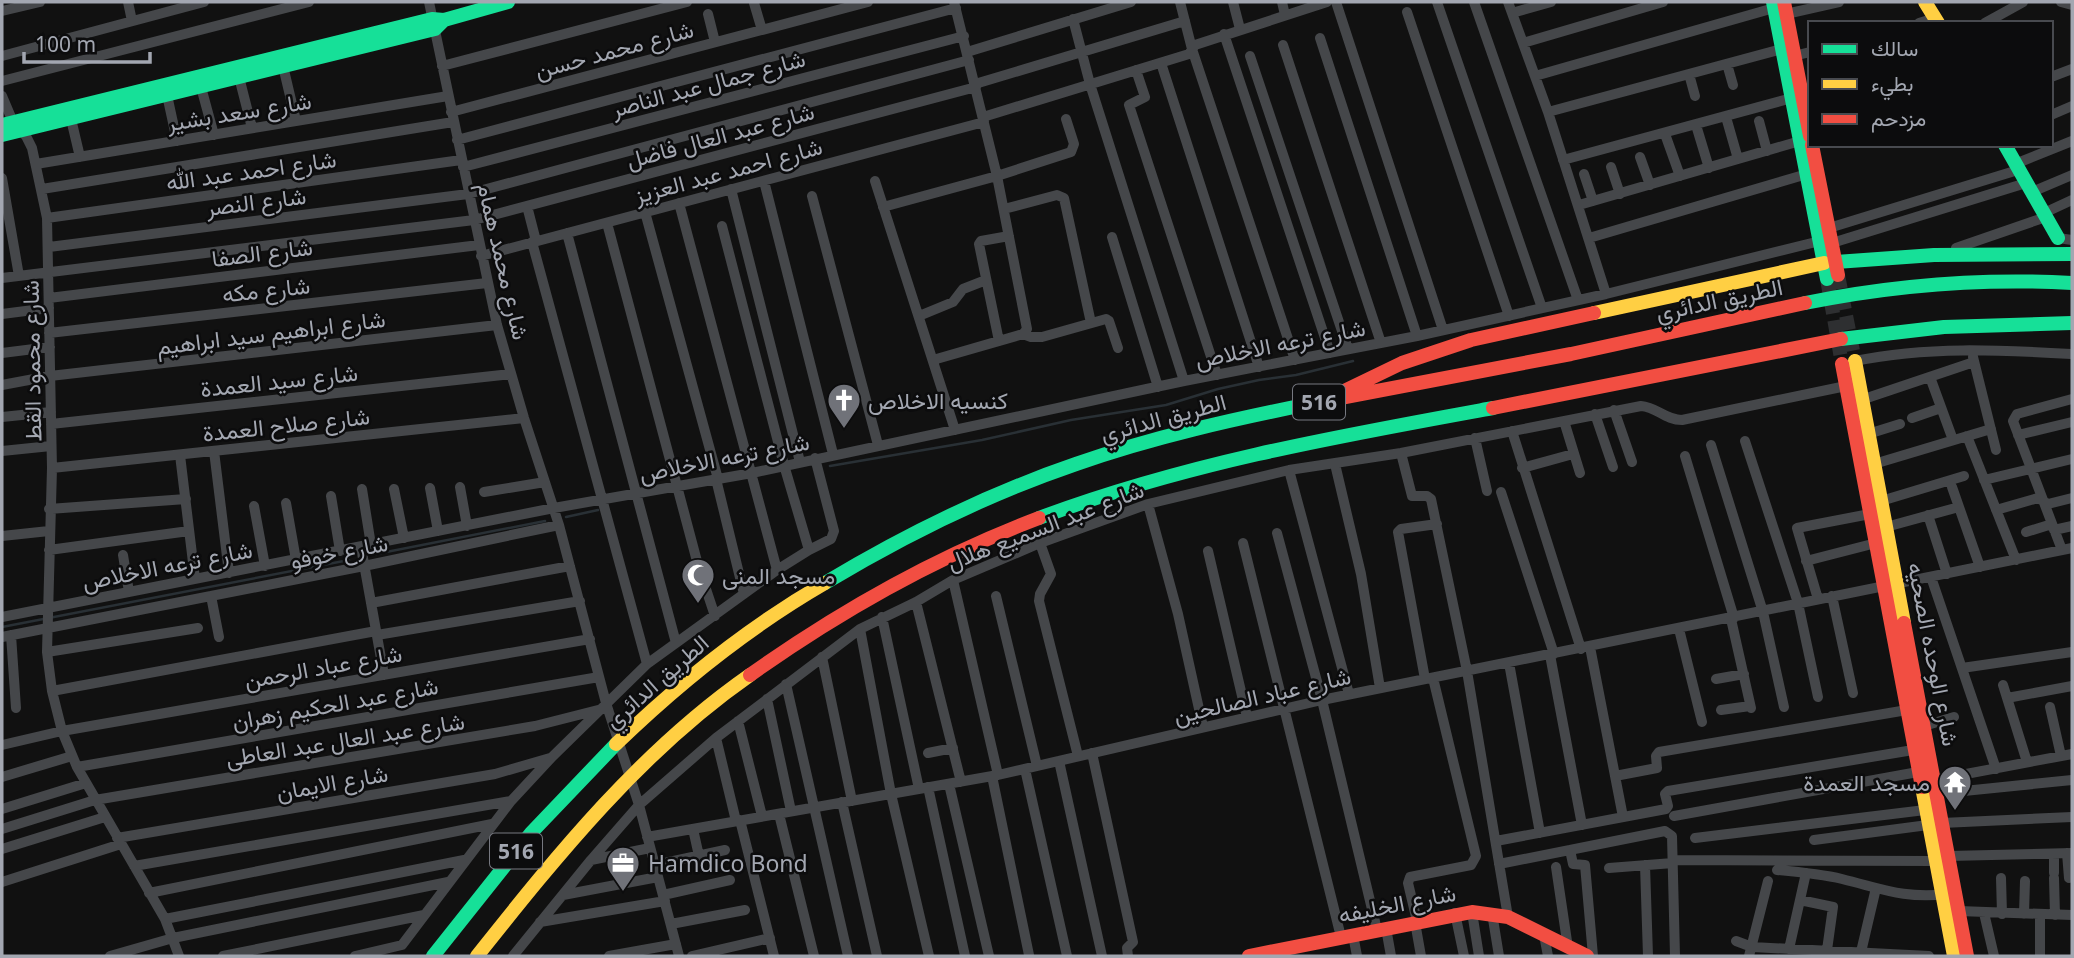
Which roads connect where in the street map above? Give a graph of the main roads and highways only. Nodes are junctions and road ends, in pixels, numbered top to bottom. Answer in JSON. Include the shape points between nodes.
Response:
{"nodes":[{"id":1,"x":509,"y":2,"type":"edge"},
{"id":2,"x":1925,"y":2,"type":"edge"},
{"id":3,"x":1780,"y":7,"type":"edge"},
{"id":4,"x":1937,"y":21,"type":"edge"},
{"id":5,"x":437,"y":23,"type":"junction"},
{"id":6,"x":1788,"y":52,"type":"junction"},
{"id":7,"x":1805,"y":83,"type":"edge"},
{"id":8,"x":12,"y":126,"type":"edge"},
{"id":9,"x":2,"y":135,"type":"edge"},
{"id":10,"x":1807,"y":141,"type":"edge"},
{"id":11,"x":1809,"y":147,"type":"edge"},
{"id":12,"x":2006,"y":147,"type":"edge"},
{"id":13,"x":2065,"y":239,"type":"edge"},
{"id":14,"x":1826,"y":242,"type":"junction"},
{"id":15,"x":2072,"y":254,"type":"edge"},
{"id":16,"x":1831,"y":270,"type":"junction"},
{"id":17,"x":2072,"y":283,"type":"edge"},
{"id":18,"x":2072,"y":323,"type":"edge"},
{"id":19,"x":1326,"y":401,"type":"junction"},
{"id":20,"x":1862,"y":427,"type":"junction"},
{"id":21,"x":1890,"y":585,"type":"junction"},
{"id":22,"x":1921,"y":749,"type":"junction"},
{"id":23,"x":1935,"y":824,"type":"junction"},
{"id":24,"x":1949,"y":894,"type":"junction"},
{"id":25,"x":1314,"y":950,"type":"edge"},
{"id":26,"x":1582,"y":954,"type":"edge"},
{"id":27,"x":433,"y":956,"type":"edge"},
{"id":28,"x":477,"y":956,"type":"edge"},
{"id":29,"x":1250,"y":956,"type":"edge"},
{"id":30,"x":1954,"y":956,"type":"edge"},
{"id":31,"x":1968,"y":956,"type":"edge"}],
"edges":[{"from":1,"to":5,"type":"main road"},
{"from":2,"to":4,"type":"main road"},
{"from":3,"to":6,"type":"main road"},
{"from":5,"to":8,"type":"main road"},
{"from":5,"to":8,"type":"main road","via":[[71,119]]},
{"from":6,"to":7,"type":"main road"},
{"from":6,"to":10,"type":"main road","via":[[1792,98]]},
{"from":7,"to":10,"type":"main road"},
{"from":8,"to":9,"type":"main road"},
{"from":10,"to":14,"type":"main road","via":[[1807,174]]},
{"from":11,"to":14,"type":"main road","via":[[1829,228]]},
{"from":12,"to":13,"type":"main road","via":[[2045,215]]},
{"from":14,"to":16,"type":"main road"},
{"from":15,"to":16,"type":"main road","via":[[1946,255]]},
{"from":16,"to":19,"type":"main road","via":[[1471,340],[1402,363]]},
{"from":17,"to":19,"type":"main road","name":"الطريق الدائري","number":"516","via":[[1969,281],[1857,295]]},
{"from":18,"to":28,"type":"main road","number":"516","via":[[1864,335],[1261,453],[1120,490],[976,543],[907,576],[808,634],[698,716],[621,784]]},
{"from":19,"to":27,"type":"main road","name":"الطريق الدائري","number":"516","via":[[1144,443],[1064,469],[974,505],[874,555],[769,620],[638,724],[530,834]]},
{"from":20,"to":20,"type":"main road","name":"شارع الوحده الصحيه","via":[[1846,386],[1848,363],[1861,400]]},
{"from":20,"to":21,"type":"main road","name":"شارع الوحده الصحيه","via":[[1886,527]]},
{"from":20,"to":21,"type":"main road","name":"شارع الوحده الصحيه","via":[[1870,514]]},
{"from":21,"to":22,"type":"main road","name":"شارع الوحده الصحيه"},
{"from":22,"to":23,"type":"main road","name":"شارع الوحده الصحيه","via":[[1934,780]]},
{"from":22,"to":23,"type":"main road","name":"شارع الوحده الصحيه","via":[[1919,772],[1925,810]]},
{"from":23,"to":24,"type":"main road","name":"شارع الوحده الصحيه"},
{"from":24,"to":30,"type":"main road","name":"شارع الوحده الصحيه"},
{"from":24,"to":31,"type":"main road","name":"شارع الوحده الصحيه","via":[[1959,911]]},
{"from":25,"to":26,"type":"main road","name":"شارع الخليفه","via":[[1347,936],[1472,912],[1508,917]]},
{"from":25,"to":29,"type":"main road","name":"شارع الخليفه"}]}
